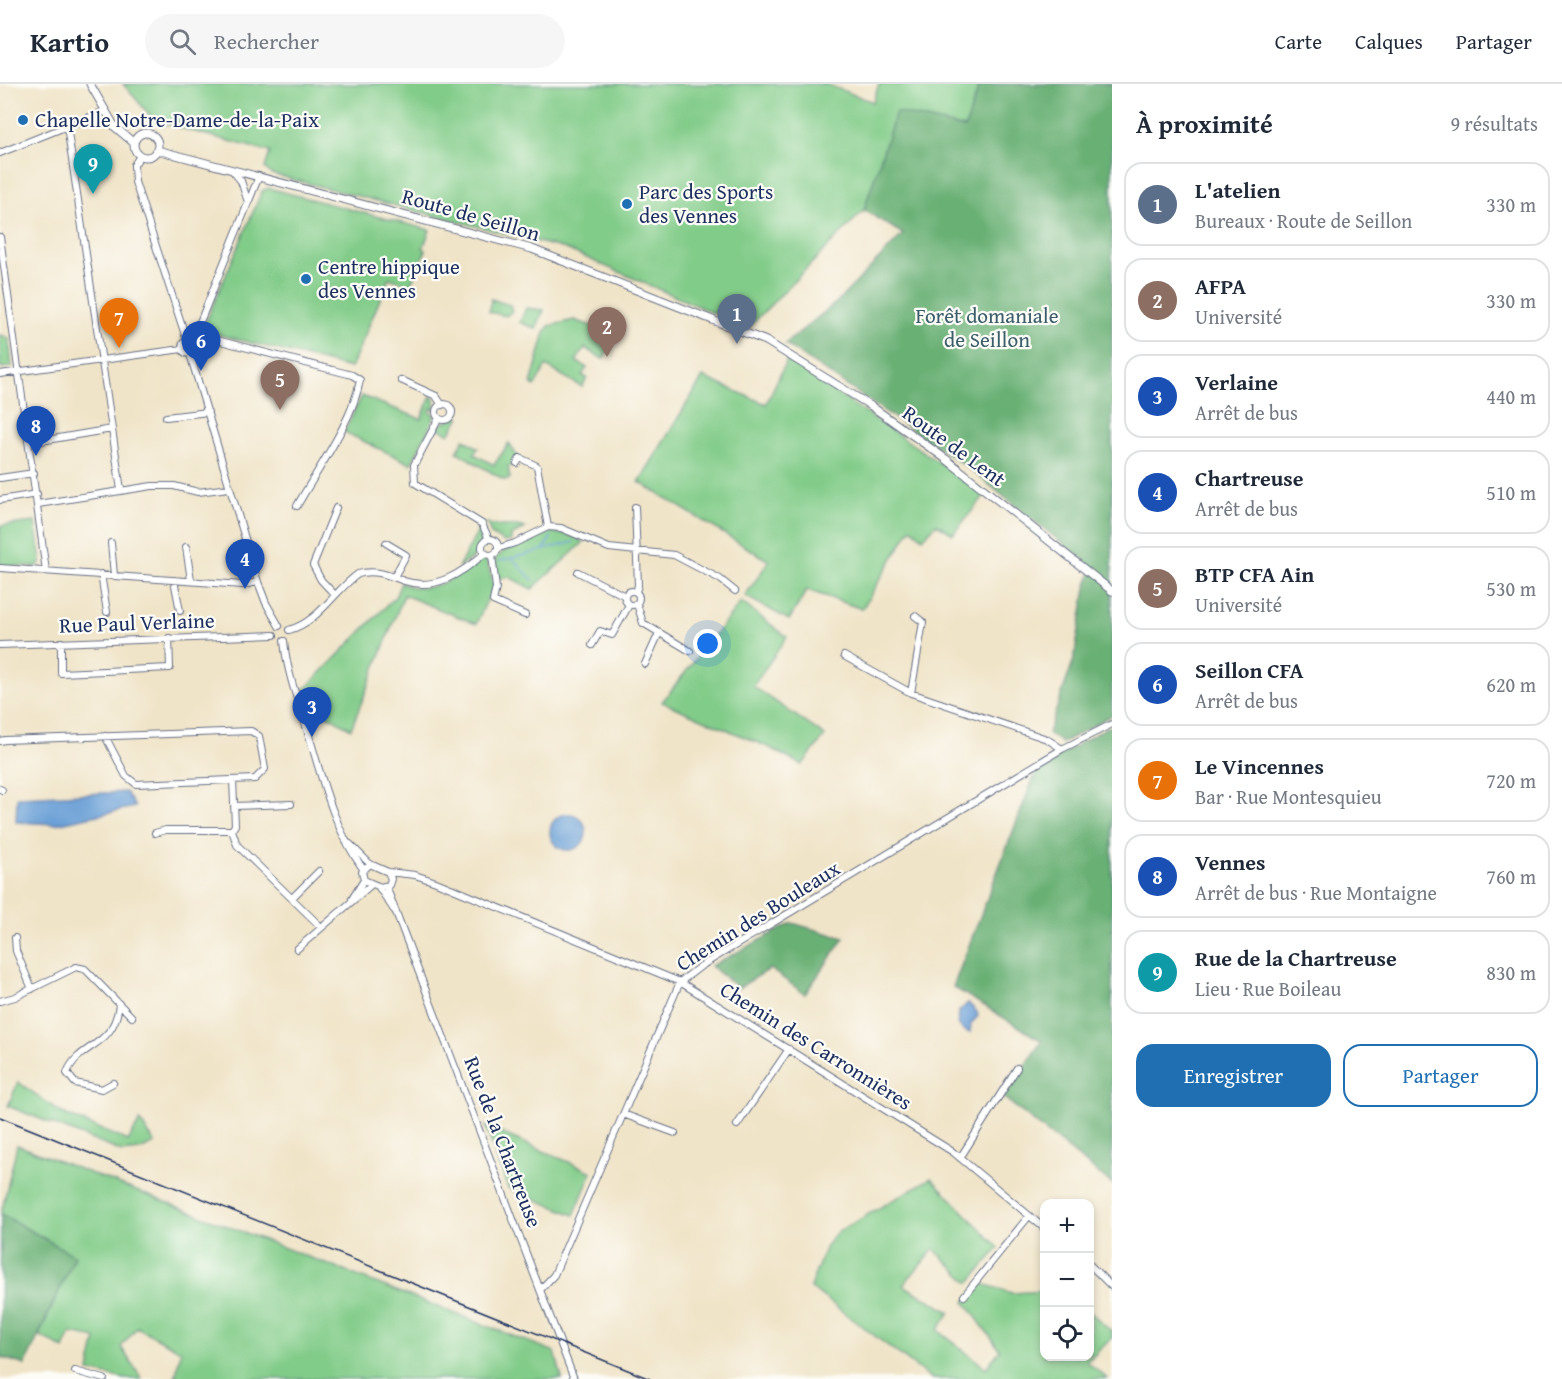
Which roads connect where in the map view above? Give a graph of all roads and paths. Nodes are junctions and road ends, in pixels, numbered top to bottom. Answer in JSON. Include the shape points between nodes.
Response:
{"nodes":[{"id":1,"x":90,"y":84,"type":"edge"},
{"id":2,"x":105,"y":111,"type":"junction"},
{"id":3,"x":67,"y":126,"type":"junction"},
{"id":4,"x":134,"y":142,"type":"junction"},
{"id":5,"x":157,"y":150,"type":"junction"},
{"id":6,"x":0,"y":153,"type":"edge"},
{"id":7,"x":140,"y":156,"type":"junction"},
{"id":8,"x":231,"y":170,"type":"junction"},
{"id":9,"x":259,"y":176,"type":"junction"},
{"id":10,"x":248,"y":203,"type":"junction"},
{"id":11,"x":0,"y":237,"type":"edge"},
{"id":12,"x":200,"y":322,"type":"dead end"},
{"id":13,"x":187,"y":341,"type":"junction"},
{"id":14,"x":766,"y":341,"type":"joint"},
{"id":15,"x":195,"y":343,"type":"junction"},
{"id":16,"x":182,"y":349,"type":"junction"},
{"id":17,"x":190,"y":354,"type":"junction"},
{"id":18,"x":102,"y":360,"type":"junction"},
{"id":19,"x":19,"y":372,"type":"junction"},
{"id":20,"x":0,"y":374,"type":"edge"},
{"id":21,"x":400,"y":380,"type":"dead end"},
{"id":22,"x":442,"y":405,"type":"junction"},
{"id":23,"x":452,"y":411,"type":"junction"},
{"id":24,"x":208,"y":412,"type":"junction"},
{"id":25,"x":460,"y":412,"type":"dead end"},
{"id":26,"x":166,"y":417,"type":"dead end"},
{"id":27,"x":439,"y":418,"type":"junction"},
{"id":28,"x":112,"y":429,"type":"junction"},
{"id":29,"x":29,"y":443,"type":"junction"},
{"id":30,"x":517,"y":463,"type":"dead end"},
{"id":31,"x":34,"y":473,"type":"junction"},
{"id":32,"x":0,"y":478,"type":"edge"},
{"id":33,"x":229,"y":488,"type":"junction"},
{"id":34,"x":121,"y":490,"type":"junction"},
{"id":35,"x":37,"y":494,"type":"junction"},
{"id":36,"x":0,"y":500,"type":"edge"},
{"id":37,"x":38,"y":504,"type":"junction"},
{"id":38,"x":297,"y":506,"type":"dead end"},
{"id":39,"x":635,"y":507,"type":"dead end"},
{"id":40,"x":336,"y":508,"type":"dead end"},
{"id":41,"x":548,"y":527,"type":"junction"},
{"id":42,"x":489,"y":539,"type":"junction"},
{"id":43,"x":111,"y":543,"type":"dead end"},
{"id":44,"x":386,"y":543,"type":"dead end"},
{"id":45,"x":186,"y":547,"type":"dead end"},
{"id":46,"x":499,"y":548,"type":"junction"},
{"id":47,"x":637,"y":550,"type":"junction"},
{"id":48,"x":488,"y":554,"type":"junction"},
{"id":49,"x":0,"y":568,"type":"edge"},
{"id":50,"x":46,"y":571,"type":"junction"},
{"id":51,"x":579,"y":572,"type":"dead end"},
{"id":52,"x":101,"y":574,"type":"junction"},
{"id":53,"x":114,"y":575,"type":"junction"},
{"id":54,"x":394,"y":577,"type":"junction"},
{"id":55,"x":174,"y":579,"type":"junction"},
{"id":56,"x":191,"y":580,"type":"junction"},
{"id":57,"x":258,"y":582,"type":"junction"},
{"id":58,"x":735,"y":591,"type":"dead end"},
{"id":59,"x":1112,"y":591,"type":"edge"},
{"id":60,"x":636,"y":592,"type":"junction"},
{"id":61,"x":335,"y":596,"type":"junction"},
{"id":62,"x":625,"y":596,"type":"junction"},
{"id":63,"x":633,"y":605,"type":"junction"},
{"id":64,"x":180,"y":610,"type":"dead end"},
{"id":65,"x":107,"y":612,"type":"dead end"},
{"id":66,"x":525,"y":615,"type":"dead end"},
{"id":67,"x":915,"y":616,"type":"dead end"},
{"id":68,"x":279,"y":626,"type":"junction"},
{"id":69,"x":289,"y":630,"type":"junction"},
{"id":70,"x":659,"y":633,"type":"junction"},
{"id":71,"x":274,"y":635,"type":"junction"},
{"id":72,"x":169,"y":638,"type":"junction"},
{"id":73,"x":284,"y":641,"type":"junction"},
{"id":74,"x":61,"y":642,"type":"junction"},
{"id":75,"x":0,"y":645,"type":"edge"},
{"id":76,"x":592,"y":645,"type":"dead end"},
{"id":77,"x":690,"y":651,"type":"dead end"},
{"id":78,"x":844,"y":656,"type":"dead end"},
{"id":79,"x":645,"y":664,"type":"dead end"},
{"id":80,"x":911,"y":693,"type":"junction"},
{"id":81,"x":1112,"y":724,"type":"edge"},
{"id":82,"x":105,"y":736,"type":"junction"},
{"id":83,"x":0,"y":741,"type":"edge"},
{"id":84,"x":1062,"y":749,"type":"junction"},
{"id":85,"x":233,"y":780,"type":"junction"},
{"id":86,"x":291,"y":804,"type":"dead end"},
{"id":87,"x":234,"y":806,"type":"junction"},
{"id":88,"x":232,"y":830,"type":"junction"},
{"id":89,"x":155,"y":834,"type":"dead end"},
{"id":90,"x":341,"y":836,"type":"junction"},
{"id":91,"x":370,"y":864,"type":"junction"},
{"id":92,"x":363,"y":869,"type":"junction"},
{"id":93,"x":319,"y":871,"type":"dead end"},
{"id":94,"x":388,"y":872,"type":"junction"},
{"id":95,"x":415,"y":875,"type":"junction"},
{"id":96,"x":391,"y":879,"type":"junction"},
{"id":97,"x":364,"y":880,"type":"junction"},
{"id":98,"x":375,"y":885,"type":"junction"},
{"id":99,"x":386,"y":886,"type":"junction"},
{"id":100,"x":292,"y":898,"type":"junction"},
{"id":101,"x":348,"y":904,"type":"junction"},
{"id":102,"x":399,"y":917,"type":"junction"},
{"id":103,"x":321,"y":927,"type":"junction"},
{"id":104,"x":15,"y":938,"type":"dead end"},
{"id":105,"x":297,"y":949,"type":"dead end"},
{"id":106,"x":681,"y":982,"type":"junction"},
{"id":107,"x":32,"y":989,"type":"junction"},
{"id":108,"x":0,"y":1001,"type":"edge"},
{"id":109,"x":119,"y":1004,"type":"junction"},
{"id":110,"x":132,"y":1017,"type":"dead end"},
{"id":111,"x":789,"y":1048,"type":"junction"},
{"id":112,"x":1017,"y":1068,"type":"dead end"},
{"id":113,"x":113,"y":1083,"type":"dead end"},
{"id":114,"x":623,"y":1114,"type":"junction"},
{"id":115,"x":737,"y":1125,"type":"dead end"},
{"id":116,"x":675,"y":1133,"type":"dead end"},
{"id":117,"x":960,"y":1158,"type":"junction"},
{"id":118,"x":1029,"y":1216,"type":"junction"},
{"id":119,"x":1040,"y":1225,"type":"edge"},
{"id":120,"x":1094,"y":1269,"type":"edge"},
{"id":121,"x":1112,"y":1287,"type":"edge"},
{"id":122,"x":541,"y":1289,"type":"junction"},
{"id":123,"x":964,"y":1296,"type":"dead end"},
{"id":124,"x":75,"y":1371,"type":"dead end"},
{"id":125,"x":104,"y":1379,"type":"edge"},
{"id":126,"x":574,"y":1379,"type":"edge"}],
"edges":[{"from":1,"to":2,"type":"street"},
{"from":2,"to":3,"type":"street"},
{"from":2,"to":4,"type":"street","via":[[115,127]]},
{"from":3,"to":6,"type":"street"},
{"from":3,"to":18,"type":"street"},
{"from":4,"to":5,"type":"street","via":[[138,136],[149,134],[156,139]]},
{"from":4,"to":7,"type":"street","via":[[134,150]]},
{"from":5,"to":7,"type":"street","via":[[147,157]]},
{"from":5,"to":8,"type":"street","name":"Route de Seillon"},
{"from":7,"to":13,"type":"street","via":[[134,165],[135,182]]},
{"from":8,"to":9,"type":"street","name":"Route de Seillon"},
{"from":8,"to":10,"type":"street","via":[[242,181]]},
{"from":9,"to":10,"type":"street"},
{"from":9,"to":14,"type":"street","name":"Route de Seillon","via":[[532,249]]},
{"from":10,"to":12,"type":"street"},
{"from":11,"to":19,"type":"street"},
{"from":13,"to":15,"type":"street"},
{"from":13,"to":16,"type":"street"},
{"from":14,"to":59,"type":"street","name":"Route de Lent","via":[[871,406],[946,459]]},
{"from":15,"to":17,"type":"street","via":[[196,350]]},
{"from":15,"to":38,"type":"street","via":[[209,338],[360,380],[358,393],[339,432]]},
{"from":16,"to":17,"type":"street"},
{"from":16,"to":18,"type":"street"},
{"from":17,"to":24,"type":"street"},
{"from":18,"to":19,"type":"street"},
{"from":18,"to":28,"type":"street"},
{"from":19,"to":20,"type":"street"},
{"from":19,"to":29,"type":"street"},
{"from":21,"to":22,"type":"street","via":[[436,396]]},
{"from":22,"to":23,"type":"street"},
{"from":22,"to":27,"type":"street","via":[[437,410]]},
{"from":23,"to":25,"type":"street"},
{"from":23,"to":27,"type":"street","via":[[447,419]]},
{"from":24,"to":26,"type":"street"},
{"from":24,"to":33,"type":"street"},
{"from":27,"to":42,"type":"street","via":[[414,465],[415,483],[482,524]]},
{"from":28,"to":29,"type":"street"},
{"from":28,"to":34,"type":"street"},
{"from":29,"to":31,"type":"street"},
{"from":30,"to":41,"type":"street","via":[[520,458],[537,466]]},
{"from":31,"to":32,"type":"street"},
{"from":31,"to":35,"type":"street"},
{"from":33,"to":34,"type":"street","via":[[198,492],[174,486]]},
{"from":33,"to":57,"type":"street"},
{"from":34,"to":37,"type":"street"},
{"from":35,"to":36,"type":"street"},
{"from":35,"to":37,"type":"street"},
{"from":37,"to":50,"type":"street"},
{"from":39,"to":47,"type":"street"},
{"from":40,"to":61,"type":"street","via":[[313,565]]},
{"from":41,"to":46,"type":"street"},
{"from":41,"to":47,"type":"street","via":[[574,532],[609,548]]},
{"from":42,"to":46,"type":"street","via":[[495,540]]},
{"from":42,"to":48,"type":"street","via":[[482,545]]},
{"from":43,"to":53,"type":"street"},
{"from":44,"to":54,"type":"street","via":[[406,555]]},
{"from":45,"to":56,"type":"street"},
{"from":46,"to":48,"type":"street"},
{"from":47,"to":58,"type":"street","via":[[674,555]]},
{"from":47,"to":60,"type":"street"},
{"from":48,"to":54,"type":"street","via":[[433,584],[419,585]]},
{"from":48,"to":66,"type":"street","via":[[496,588],[493,601]]},
{"from":49,"to":50,"type":"street"},
{"from":50,"to":52,"type":"street"},
{"from":51,"to":62,"type":"street"},
{"from":52,"to":53,"type":"street"},
{"from":52,"to":65,"type":"street"},
{"from":53,"to":55,"type":"street"},
{"from":54,"to":61,"type":"street","via":[[358,574]]},
{"from":55,"to":56,"type":"street"},
{"from":55,"to":64,"type":"street"},
{"from":56,"to":57,"type":"street","via":[[243,585]]},
{"from":57,"to":68,"type":"street"},
{"from":60,"to":62,"type":"street"},
{"from":60,"to":63,"type":"street","via":[[640,599]]},
{"from":61,"to":69,"type":"street","via":[[307,622]]},
{"from":62,"to":63,"type":"street"},
{"from":63,"to":70,"type":"street","via":[[643,623]]},
{"from":63,"to":76,"type":"street","via":[[612,635],[600,631]]},
{"from":67,"to":80,"type":"street","via":[[923,622]]},
{"from":68,"to":69,"type":"street"},
{"from":68,"to":71,"type":"street"},
{"from":69,"to":73,"type":"street"},
{"from":70,"to":77,"type":"street"},
{"from":70,"to":79,"type":"street"},
{"from":71,"to":72,"type":"street","name":"Rue Paul Verlaine"},
{"from":71,"to":73,"type":"street"},
{"from":72,"to":74,"type":"street","name":"Rue Paul Verlaine"},
{"from":72,"to":74,"type":"street","via":[[170,671],[61,673]]},
{"from":73,"to":90,"type":"street","via":[[290,678]]},
{"from":74,"to":75,"type":"street","name":"Rue Paul Verlaine"},
{"from":78,"to":80,"type":"street"},
{"from":80,"to":84,"type":"street","via":[[1047,739]]},
{"from":81,"to":84,"type":"street","name":"Chemin des Bouleaux"},
{"from":82,"to":83,"type":"street"},
{"from":82,"to":85,"type":"street","via":[[131,782]]},
{"from":82,"to":85,"type":"street","via":[[255,732],[261,741],[263,773],[255,779]]},
{"from":84,"to":106,"type":"street","name":"Chemin des Bouleaux","via":[[701,966]]},
{"from":85,"to":87,"type":"street"},
{"from":86,"to":87,"type":"street"},
{"from":87,"to":88,"type":"street"},
{"from":88,"to":89,"type":"street","via":[[166,830]]},
{"from":88,"to":100,"type":"street","via":[[237,845]]},
{"from":90,"to":91,"type":"street"},
{"from":90,"to":92,"type":"street"},
{"from":91,"to":92,"type":"street"},
{"from":91,"to":94,"type":"street","name":"Chemin des Carronnières"},
{"from":92,"to":97,"type":"street"},
{"from":93,"to":100,"type":"street"},
{"from":94,"to":95,"type":"street","name":"Chemin des Carronnières"},
{"from":94,"to":96,"type":"street"},
{"from":95,"to":96,"type":"street"},
{"from":95,"to":106,"type":"street","name":"Chemin des Carronnières"},
{"from":96,"to":99,"type":"street"},
{"from":97,"to":98,"type":"street"},
{"from":97,"to":101,"type":"street"},
{"from":98,"to":99,"type":"street"},
{"from":98,"to":101,"type":"street"},
{"from":98,"to":102,"type":"street","name":"Rue de la Chartreuse"},
{"from":99,"to":102,"type":"street","name":"Rue de la Chartreuse"},
{"from":100,"to":103,"type":"street"},
{"from":101,"to":103,"type":"street"},
{"from":102,"to":122,"type":"street","name":"Rue de la Chartreuse"},
{"from":103,"to":105,"type":"street"},
{"from":104,"to":107,"type":"street","via":[[16,951]]},
{"from":106,"to":111,"type":"street","name":"Chemin des Carronnières"},
{"from":106,"to":114,"type":"street","name":"Chemin des Bouleaux"},
{"from":107,"to":108,"type":"street"},
{"from":107,"to":109,"type":"street","via":[[76,967],[85,969]]},
{"from":109,"to":110,"type":"street"},
{"from":109,"to":113,"type":"street","via":[[112,1029],[71,1063],[68,1073],[75,1083],[102,1089]]},
{"from":111,"to":115,"type":"street"},
{"from":111,"to":117,"type":"street","name":"Chemin des Carronnières"},
{"from":112,"to":117,"type":"street"},
{"from":114,"to":116,"type":"street"},
{"from":114,"to":122,"type":"street","name":"Chemin des Bouleaux","via":[[554,1275]]},
{"from":117,"to":118,"type":"street","name":"Chemin des Carronnières"},
{"from":118,"to":119,"type":"street","name":"Chemin des Carronnières"},
{"from":118,"to":123,"type":"street"},
{"from":120,"to":121,"type":"street"},
{"from":122,"to":126,"type":"street","name":"Rue de la Chartreuse"},
{"from":124,"to":125,"type":"street"}]}
